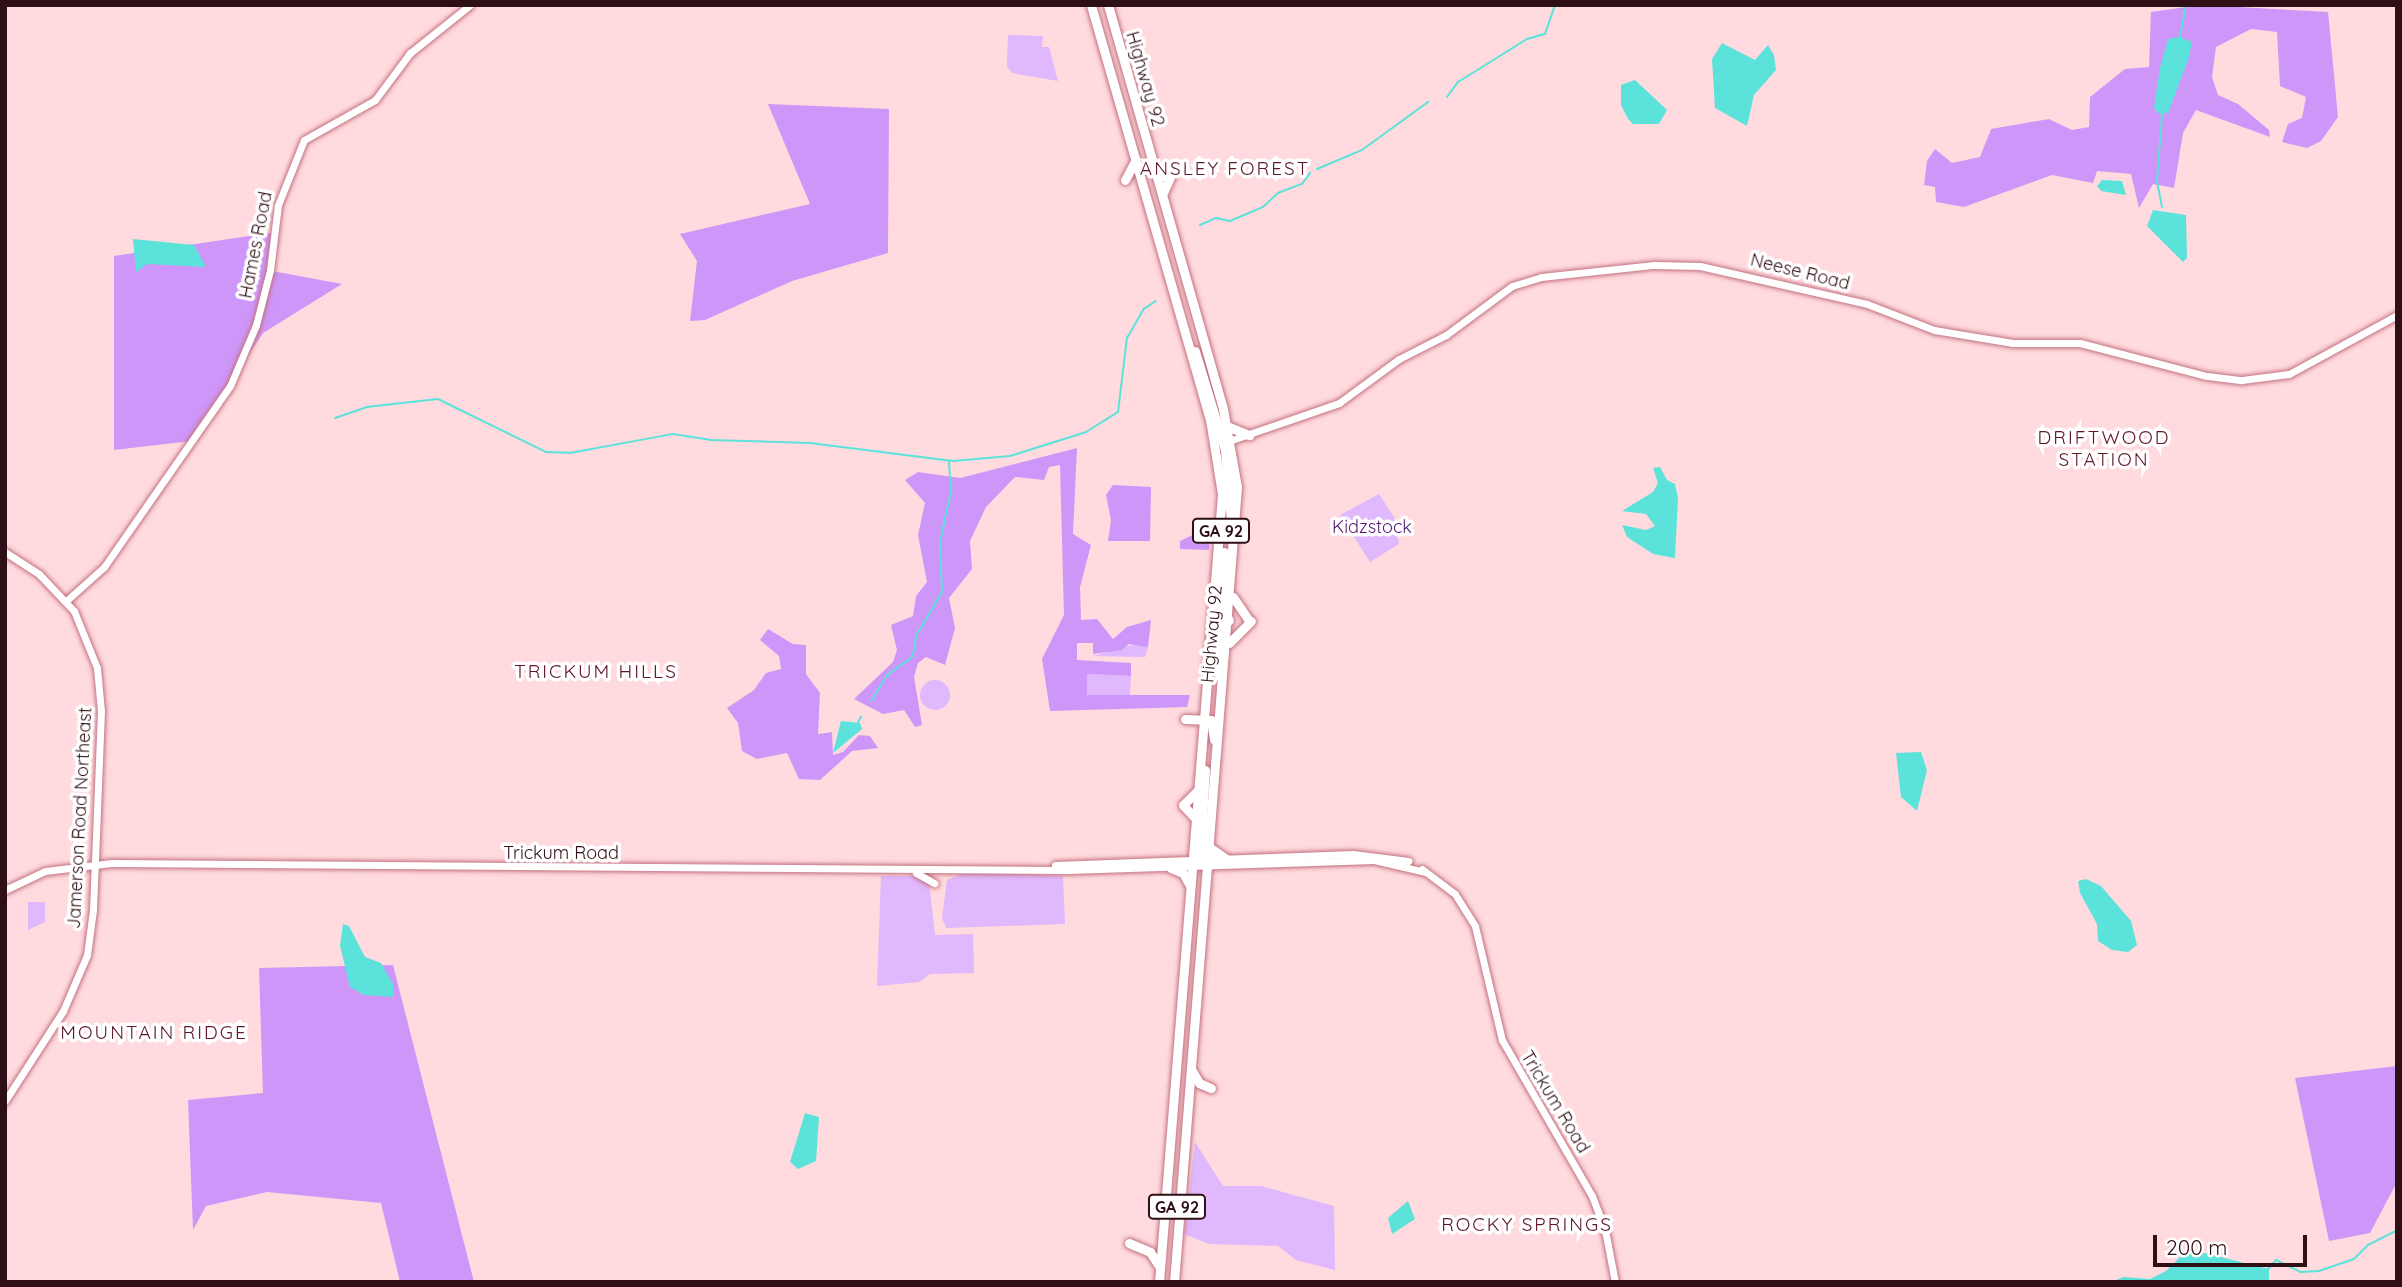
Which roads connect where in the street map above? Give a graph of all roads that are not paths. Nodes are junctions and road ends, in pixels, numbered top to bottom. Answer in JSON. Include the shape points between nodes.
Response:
{"nodes":[{"id":1,"x":470,"y":5,"type":"edge"},
{"id":2,"x":1091,"y":5,"type":"edge"},
{"id":3,"x":1108,"y":5,"type":"edge"},
{"id":4,"x":1135,"y":159,"type":"junction"},
{"id":5,"x":1172,"y":173,"type":"dead end"},
{"id":6,"x":1125,"y":180,"type":"dead end"},
{"id":7,"x":1163,"y":198,"type":"junction"},
{"id":8,"x":2397,"y":315,"type":"edge"},
{"id":9,"x":1228,"y":426,"type":"junction"},
{"id":10,"x":1246,"y":436,"type":"junction"},
{"id":11,"x":1223,"y":442,"type":"junction"},
{"id":12,"x":1234,"y":457,"type":"junction"},
{"id":13,"x":1221,"y":533,"type":"junction"},
{"id":14,"x":1236,"y":550,"type":"junction"},
{"id":15,"x":5,"y":552,"type":"edge"},
{"id":16,"x":1232,"y":590,"type":"junction"},
{"id":17,"x":66,"y":601,"type":"junction"},
{"id":18,"x":1226,"y":619,"type":"junction"},
{"id":19,"x":1227,"y":647,"type":"junction"},
{"id":20,"x":1222,"y":699,"type":"junction"},
{"id":21,"x":1205,"y":719,"type":"junction"},
{"id":22,"x":1203,"y":735,"type":"junction"},
{"id":23,"x":1202,"y":746,"type":"junction"},
{"id":24,"x":1217,"y":764,"type":"junction"},
{"id":25,"x":1199,"y":789,"type":"junction"},
{"id":26,"x":1196,"y":819,"type":"junction"},
{"id":27,"x":1209,"y":847,"type":"junction"},
{"id":28,"x":1193,"y":851,"type":"junction"},
{"id":29,"x":1229,"y":861,"type":"junction"},
{"id":30,"x":1181,"y":862,"type":"junction"},
{"id":31,"x":95,"y":864,"type":"junction"},
{"id":32,"x":1200,"y":864,"type":"junction"},
{"id":33,"x":1026,"y":868,"type":"junction"},
{"id":34,"x":1171,"y":868,"type":"junction"},
{"id":35,"x":884,"y":869,"type":"junction"},
{"id":36,"x":1425,"y":872,"type":"junction"},
{"id":37,"x":934,"y":883,"type":"dead end"},
{"id":38,"x":1190,"y":889,"type":"junction"},
{"id":39,"x":5,"y":890,"type":"edge"},
{"id":40,"x":1190,"y":1067,"type":"junction"},
{"id":41,"x":5,"y":1101,"type":"edge"},
{"id":42,"x":1187,"y":1103,"type":"junction"},
{"id":43,"x":1129,"y":1243,"type":"dead end"},
{"id":44,"x":1159,"y":1266,"type":"junction"},
{"id":45,"x":1159,"y":1282,"type":"edge"},
{"id":46,"x":1174,"y":1282,"type":"edge"},
{"id":47,"x":1615,"y":1282,"type":"edge"}],
"edges":[{"from":1,"to":17,"type":"street","name":"Hames Road","via":[[410,53],[375,100],[304,140],[278,205],[270,270],[256,325],[230,386],[104,567]]},
{"from":2,"to":4,"type":"main road","name":"Highway 92"},
{"from":3,"to":7,"type":"main road","name":"Highway 92","number":"GA 92"},
{"from":4,"to":6,"type":"main road"},
{"from":4,"to":11,"type":"main road","name":"Highway 92","via":[[1186,337],[1206,377]]},
{"from":5,"to":7,"type":"main road"},
{"from":7,"to":9,"type":"main road","name":"Highway 92","number":"GA 92"},
{"from":8,"to":10,"type":"street","name":"Neese Road","via":[[2289,374],[2228,380],[2080,344],[2013,343],[1934,330],[1874,306],[1765,278],[1691,265],[1654,265],[1517,283],[1336,405]]},
{"from":9,"to":10,"type":"main road"},
{"from":9,"to":11,"type":"main road","name":"Highway 92","number":"GA 92"},
{"from":10,"to":11,"type":"street","name":"Neese Road"},
{"from":10,"to":12,"type":"main road"},
{"from":11,"to":12,"type":"main road","name":"Highway 92","number":"GA 92"},
{"from":11,"to":13,"type":"main road","name":"Highway 92","number":"GA 92"},
{"from":11,"to":14,"type":"main road"},
{"from":12,"to":14,"type":"main road","name":"Highway 92","number":"GA 92"},
{"from":13,"to":18,"type":"main road"},
{"from":13,"to":21,"type":"main road","name":"Highway 92","number":"GA 92"},
{"from":14,"to":16,"type":"main road","name":"Highway 92","number":"GA 92"},
{"from":15,"to":17,"type":"street","name":"Jamerson Road Northeast","via":[[39,574]]},
{"from":16,"to":18,"type":"main road","name":"Highway 92","number":"GA 92"},
{"from":16,"to":19,"type":"main road","via":[[1238,609],[1250,621]]},
{"from":17,"to":31,"type":"street","name":"Jamerson Road Northeast","via":[[90,645],[101,687]]},
{"from":18,"to":19,"type":"main road","name":"Highway 92","number":"GA 92"},
{"from":18,"to":20,"type":"main road","via":[[1219,663]]},
{"from":19,"to":20,"type":"main road","name":"Highway 92","number":"GA 92"},
{"from":20,"to":24,"type":"main road","name":"Highway 92","number":"GA 92"},
{"from":21,"to":22,"type":"main road","name":"Highway 92","number":"GA 92"},
{"from":21,"to":22,"type":"main road","via":[[1185,719],[1195,722]]},
{"from":21,"to":24,"type":"main road","via":[[1213,724]]},
{"from":22,"to":23,"type":"main road","name":"Highway 92","number":"GA 92"},
{"from":23,"to":25,"type":"main road","name":"Highway 92","number":"GA 92"},
{"from":23,"to":32,"type":"main road"},
{"from":24,"to":27,"type":"main road","name":"Highway 92","number":"GA 92"},
{"from":25,"to":26,"type":"main road","name":"Highway 92","number":"GA 92"},
{"from":25,"to":26,"type":"main road","via":[[1183,805]]},
{"from":26,"to":28,"type":"main road","name":"Highway 92","number":"GA 92"},
{"from":27,"to":29,"type":"main road"},
{"from":27,"to":32,"type":"main road","name":"Highway 92","number":"GA 92"},
{"from":28,"to":30,"type":"main road"},
{"from":28,"to":32,"type":"main road","name":"Highway 92","number":"GA 92"},
{"from":29,"to":32,"type":"street","name":"Trickum Road"},
{"from":29,"to":36,"type":"street","name":"Trickum Road","via":[[1373,854],[1408,860]]},
{"from":30,"to":32,"type":"street","name":"Trickum Road"},
{"from":30,"to":33,"type":"street","name":"Trickum Road"},
{"from":31,"to":35,"type":"street","name":"Trickum Road"},
{"from":31,"to":39,"type":"street","name":"Trickum Road","via":[[45,871]]},
{"from":31,"to":41,"type":"street","name":"Jamerson Road Northeast","via":[[92,928],[83,966],[62,1011]]},
{"from":32,"to":34,"type":"street","name":"Trickum Road"},
{"from":32,"to":36,"type":"street","name":"Trickum Road","via":[[1374,860]]},
{"from":32,"to":38,"type":"main road","name":"Highway 92","number":"GA 92"},
{"from":32,"to":40,"type":"main road","name":"Highway 92","number":"GA 92"},
{"from":33,"to":34,"type":"street","name":"Trickum Road"},
{"from":33,"to":35,"type":"street","name":"Trickum Road"},
{"from":34,"to":38,"type":"main road","via":[[1183,873]]},
{"from":35,"to":37,"type":"street","via":[[921,873]]},
{"from":36,"to":47,"type":"street","name":"Trickum Road","via":[[1455,894],[1475,926],[1502,1040],[1592,1195],[1605,1230]]},
{"from":38,"to":44,"type":"main road","name":"Highway 92","number":"GA 92"},
{"from":40,"to":42,"type":"main road","name":"Highway 92","number":"GA 92"},
{"from":40,"to":42,"type":"main road","via":[[1196,1080],[1211,1088],[1196,1091]]},
{"from":42,"to":46,"type":"main road","name":"Highway 92","number":"GA 92"},
{"from":43,"to":44,"type":"main road","via":[[1150,1252]]},
{"from":44,"to":45,"type":"main road","name":"Highway 92","number":"GA 92"}]}
